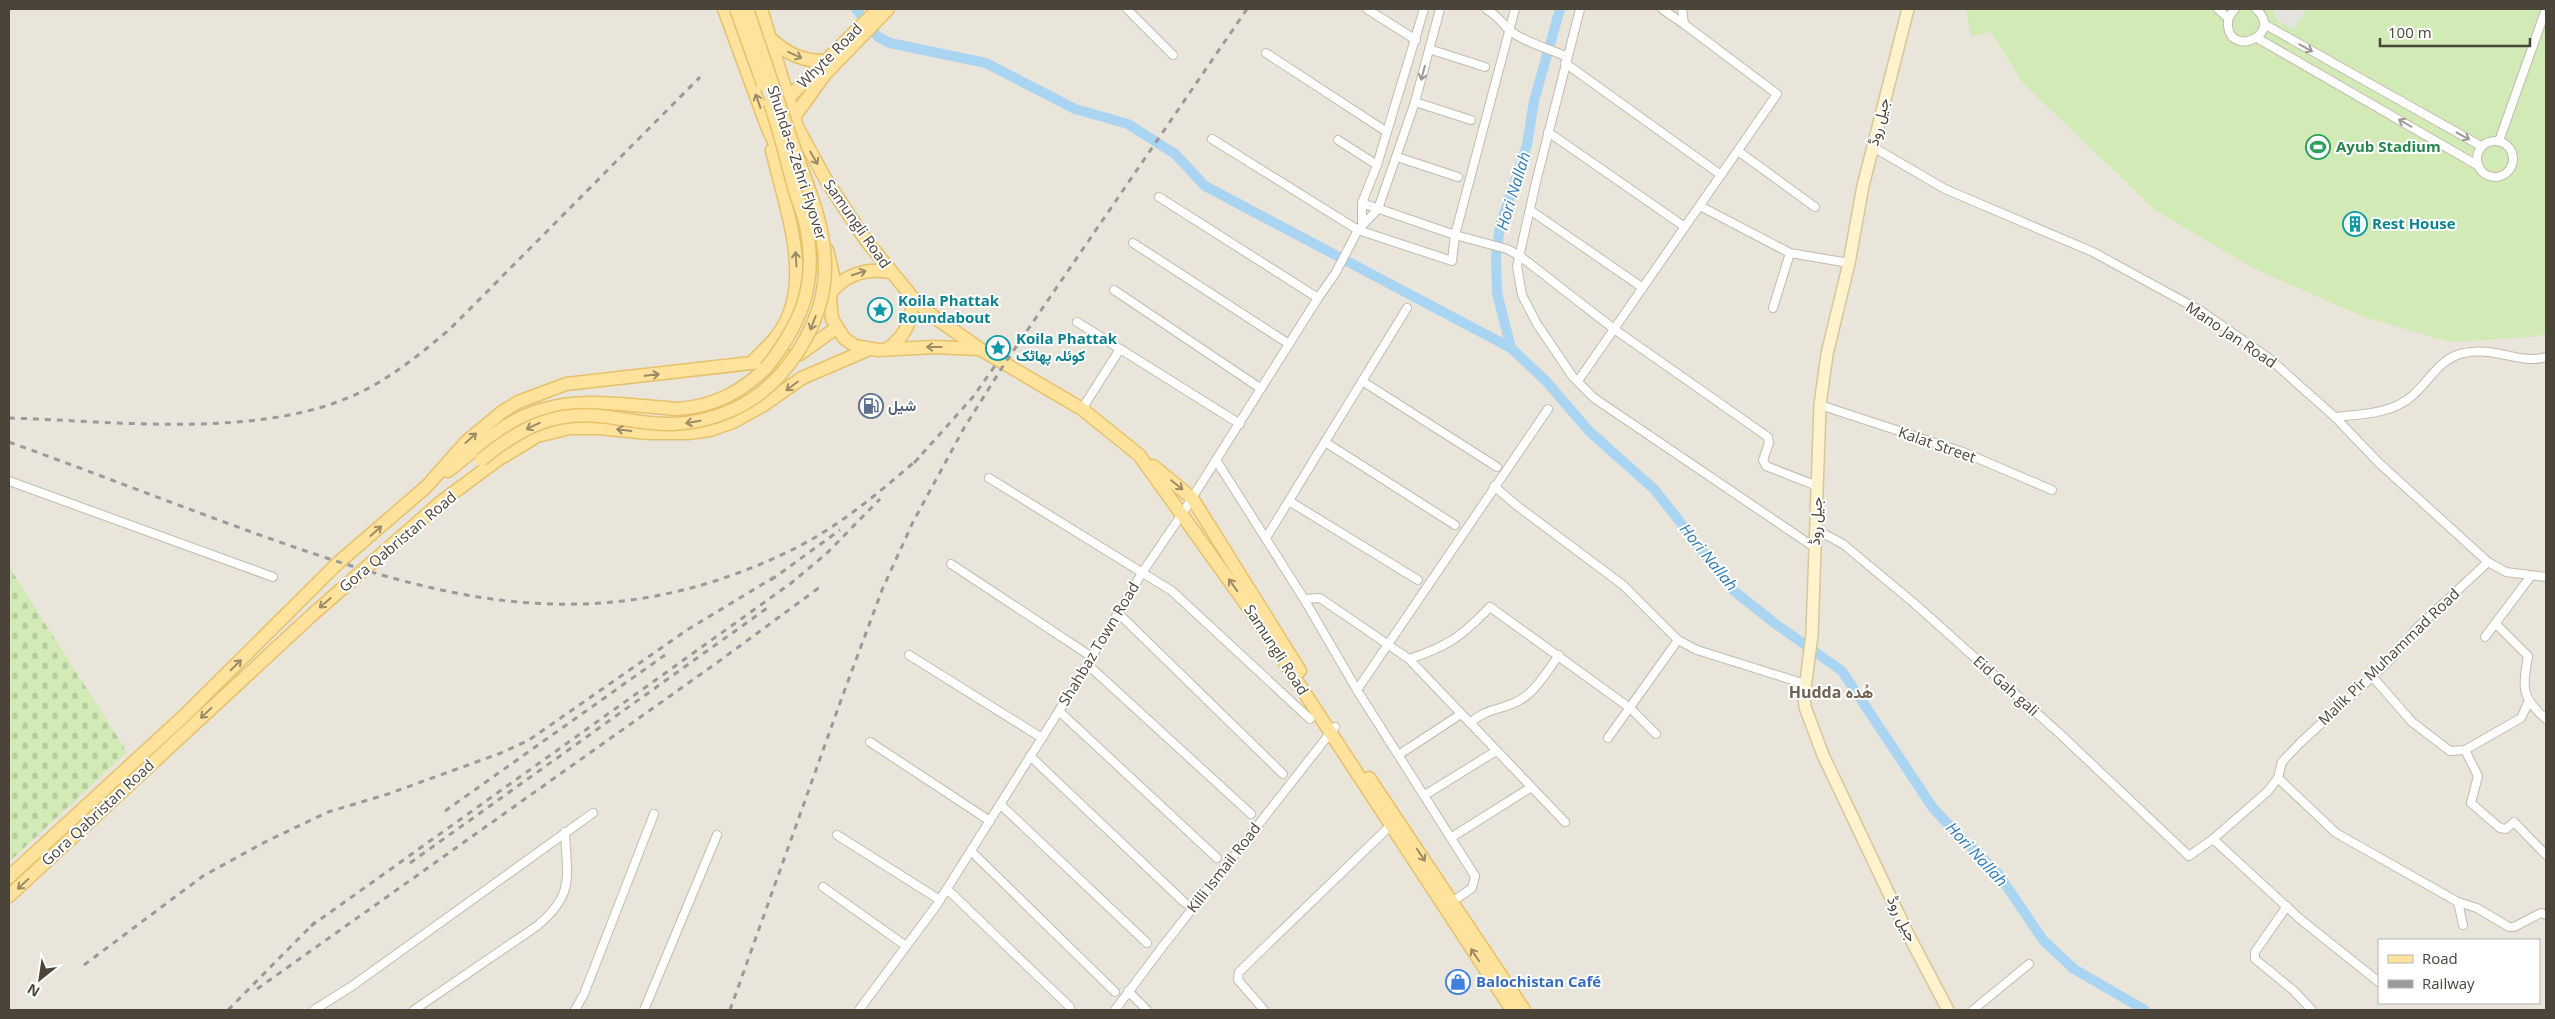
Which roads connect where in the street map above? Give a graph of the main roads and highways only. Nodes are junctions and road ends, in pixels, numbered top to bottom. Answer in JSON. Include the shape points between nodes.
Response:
{"nodes":[{"id":1,"x":724,"y":9,"type":"edge"},
{"id":2,"x":736,"y":9,"type":"edge"},
{"id":3,"x":747,"y":9,"type":"edge"},
{"id":4,"x":761,"y":9,"type":"edge"},
{"id":5,"x":878,"y":9,"type":"edge"},
{"id":6,"x":888,"y":9,"type":"edge"},
{"id":7,"x":1908,"y":9,"type":"edge"},
{"id":8,"x":770,"y":38,"type":"junction"},
{"id":9,"x":824,"y":61,"type":"junction"},
{"id":10,"x":787,"y":98,"type":"junction"},
{"id":11,"x":794,"y":117,"type":"junction"},
{"id":12,"x":768,"y":129,"type":"junction"},
{"id":13,"x":890,"y":272,"type":"junction"},
{"id":14,"x":832,"y":291,"type":"junction"},
{"id":15,"x":912,"y":297,"type":"junction"},
{"id":16,"x":836,"y":328,"type":"junction"},
{"id":17,"x":888,"y":348,"type":"junction"},
{"id":18,"x":980,"y":349,"type":"junction"},
{"id":19,"x":867,"y":350,"type":"junction"},
{"id":20,"x":751,"y":363,"type":"junction"},
{"id":21,"x":1139,"y":455,"type":"junction"},
{"id":22,"x":476,"y":457,"type":"junction"},
{"id":23,"x":426,"y":487,"type":"junction"},
{"id":24,"x":441,"y":502,"type":"junction"},
{"id":25,"x":1332,"y":730,"type":"junction"},
{"id":26,"x":9,"y":877,"type":"edge"},
{"id":27,"x":9,"y":896,"type":"edge"},
{"id":28,"x":1448,"y":905,"type":"junction"},
{"id":29,"x":1512,"y":1010,"type":"edge"},
{"id":30,"x":1524,"y":1010,"type":"edge"},
{"id":31,"x":1948,"y":1010,"type":"edge"}],
"edges":[{"from":12,"to":1,"type":"main road","name":"Samungli Road","one_way":true},
{"from":2,"to":22,"type":"main road","name":"Shuhda-e-Zehri Flyover","bridge":true,"via":[[771,106],[807,230],[811,260],[808,290],[799,319],[784,345],[750,383],[720,400],[678,409],[606,402],[555,405],[515,421]]},
{"from":3,"to":22,"type":"main road","name":"Shuhda-e-Zehri Flyover","one_way":true,"bridge":true,"via":[[811,196],[824,249],[826,271],[822,292],[812,327],[802,346],[766,389],[752,400],[713,418],[671,424],[606,416],[565,416],[525,430]]},
{"from":4,"to":8,"type":"main road","name":"Samungli Road"},
{"from":5,"to":9,"type":"main road","name":"Whyte Road"},
{"from":6,"to":11,"type":"main road","name":"Whyte Road","via":[[825,74]]},
{"from":7,"to":31,"type":"main road","name":"جیل روڈ","via":[[1863,186],[1827,354],[1820,405],[1812,636],[1805,707],[1823,755]]},
{"from":8,"to":9,"type":"main road","one_way":true,"via":[[795,57]]},
{"from":8,"to":10,"type":"main road","name":"Samungli Road"},
{"from":9,"to":10,"type":"main road","name":"Whyte Road"},
{"from":10,"to":11,"type":"main road","name":"Samungli Road"},
{"from":10,"to":12,"type":"main road","name":"Whyte Road"},
{"from":11,"to":13,"type":"main road","name":"Samungli Road","one_way":true,"via":[[826,180]]},
{"from":12,"to":14,"type":"main road","name":"Samungli Road","via":[[825,244],[833,275]]},
{"from":20,"to":12,"type":"main road","one_way":true,"via":[[783,327],[797,286],[796,254]]},
{"from":14,"to":13,"type":"main road","one_way":true,"via":[[858,272]]},
{"from":13,"to":15,"type":"main road","name":"Samungli Road"},
{"from":14,"to":16,"type":"main road","name":"Samungli Road","via":[[830,310]]},
{"from":15,"to":17,"type":"main road","via":[[910,321],[898,341]]},
{"from":15,"to":18,"type":"main road","name":"Samungli Road","via":[[930,314]]},
{"from":16,"to":19,"type":"main road","via":[[854,346]]},
{"from":16,"to":20,"type":"main road","name":"Gora Qabristan Road","via":[[800,354]]},
{"from":18,"to":17,"type":"main road","name":"Samungli Road","one_way":true},
{"from":17,"to":19,"type":"main road","name":"Samungli Road"},
{"from":18,"to":21,"type":"main road","name":"Samungli Road","via":[[1082,410]]},
{"from":19,"to":24,"type":"main road","name":"Gora Qabristan Road","one_way":true,"via":[[808,375],[762,406],[710,430],[649,433],[570,428],[537,436],[496,461]]},
{"from":23,"to":20,"type":"main road","name":"Gora Qabristan Road","one_way":true,"via":[[467,441],[502,412],[533,394],[566,384]]},
{"from":25,"to":21,"type":"main road","name":"Samungli Road","one_way":true},
{"from":21,"to":25,"type":"main road","one_way":true,"via":[[1192,498]]},
{"from":22,"to":23,"type":"main road","name":"Shuhda-e-Zehri Flyover"},
{"from":22,"to":24,"type":"main road","name":"Shuhda-e-Zehri Flyover"},
{"from":26,"to":23,"type":"main road","name":"Gora Qabristan Road","one_way":true,"via":[[186,714],[339,562]]},
{"from":24,"to":27,"type":"main road","name":"Gora Qabristan Road","one_way":true,"via":[[312,615]]},
{"from":25,"to":28,"type":"main road","name":"Samungli Road","one_way":true},
{"from":25,"to":28,"type":"main road","name":"Samungli Road","via":[[1390,826]]},
{"from":29,"to":28,"type":"main road","name":"Samungli Road","one_way":true},
{"from":28,"to":30,"type":"main road","name":"Samungli Road"}]}
